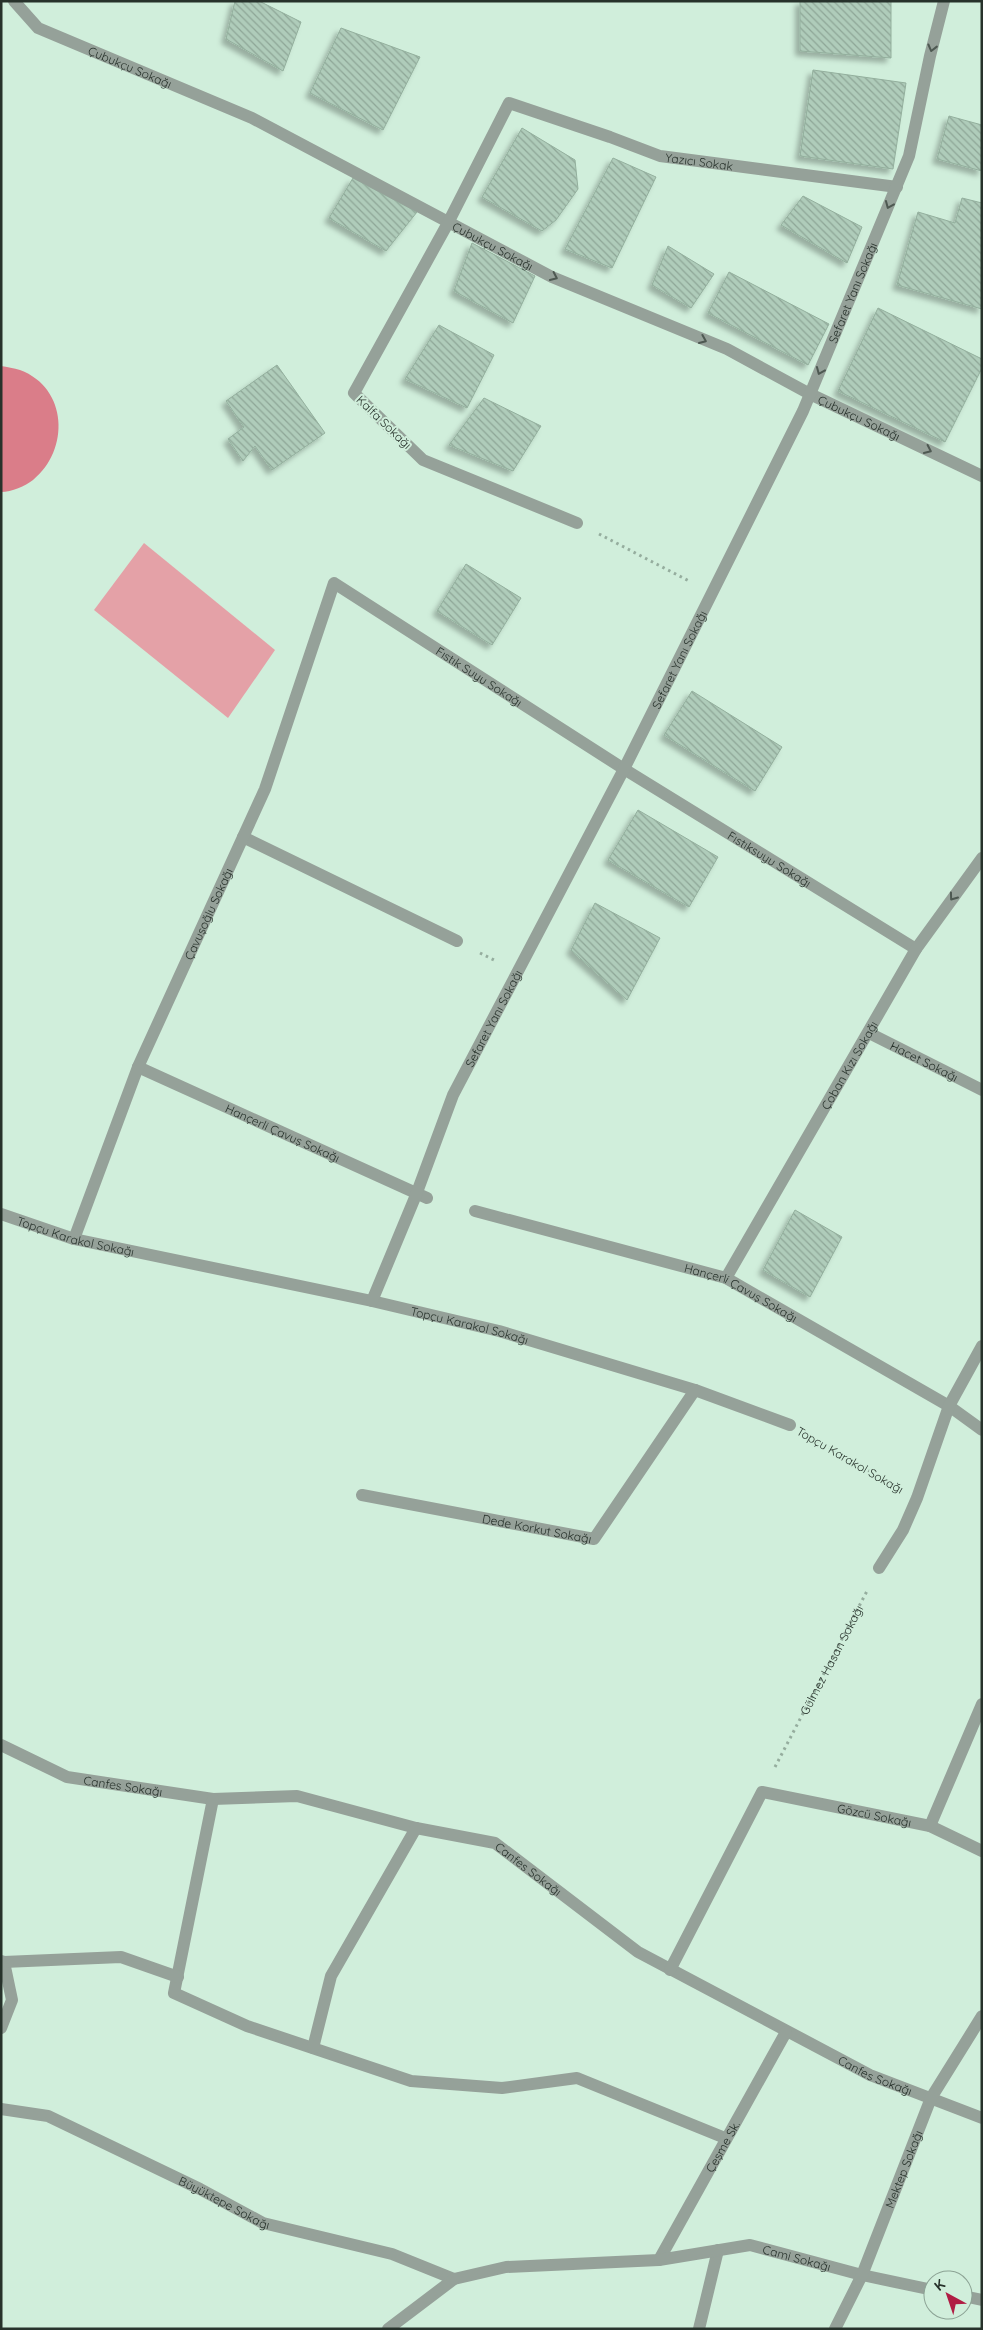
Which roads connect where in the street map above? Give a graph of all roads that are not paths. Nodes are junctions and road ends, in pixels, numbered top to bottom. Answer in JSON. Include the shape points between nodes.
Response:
{"nodes":[{"id":1,"x":14,"y":1,"type":"edge"},
{"id":2,"x":944,"y":1,"type":"edge"},
{"id":3,"x":509,"y":103,"type":"joint"},
{"id":4,"x":897,"y":187,"type":"junction"},
{"id":5,"x":448,"y":223,"type":"junction"},
{"id":6,"x":810,"y":394,"type":"junction"},
{"id":7,"x":982,"y":476,"type":"edge"},
{"id":8,"x":576,"y":523,"type":"road end"},
{"id":9,"x":334,"y":583,"type":"joint"},
{"id":10,"x":624,"y":769,"type":"junction"},
{"id":11,"x":243,"y":837,"type":"junction"},
{"id":12,"x":982,"y":858,"type":"edge"},
{"id":13,"x":457,"y":941,"type":"road end"},
{"id":14,"x":916,"y":949,"type":"junction"},
{"id":15,"x":869,"y":1033,"type":"junction"},
{"id":16,"x":138,"y":1067,"type":"junction"},
{"id":17,"x":982,"y":1090,"type":"edge"},
{"id":18,"x":422,"y":1197,"type":"junction"},
{"id":19,"x":475,"y":1211,"type":"dead end"},
{"id":20,"x":1,"y":1214,"type":"edge"},
{"id":21,"x":74,"y":1239,"type":"junction"},
{"id":22,"x":726,"y":1278,"type":"junction"},
{"id":23,"x":372,"y":1301,"type":"junction"},
{"id":24,"x":982,"y":1346,"type":"edge"},
{"id":25,"x":695,"y":1390,"type":"junction"},
{"id":26,"x":949,"y":1406,"type":"junction"},
{"id":27,"x":790,"y":1425,"type":"road end"},
{"id":28,"x":982,"y":1430,"type":"edge"},
{"id":29,"x":362,"y":1495,"type":"dead end"},
{"id":30,"x":879,"y":1568,"type":"road end"},
{"id":31,"x":982,"y":1704,"type":"edge"},
{"id":32,"x":1,"y":1745,"type":"edge"},
{"id":33,"x":213,"y":1799,"type":"junction"},
{"id":34,"x":930,"y":1826,"type":"junction"},
{"id":35,"x":416,"y":1828,"type":"junction"},
{"id":36,"x":982,"y":1851,"type":"edge"},
{"id":37,"x":3,"y":1962,"type":"edge"},
{"id":38,"x":670,"y":1970,"type":"junction"},
{"id":39,"x":178,"y":1977,"type":"junction"},
{"id":40,"x":982,"y":2016,"type":"edge"},
{"id":41,"x":1,"y":2028,"type":"edge"},
{"id":42,"x":786,"y":2032,"type":"junction"},
{"id":43,"x":313,"y":2048,"type":"junction"},
{"id":44,"x":931,"y":2098,"type":"junction"},
{"id":45,"x":1,"y":2109,"type":"edge"},
{"id":46,"x":982,"y":2118,"type":"edge"},
{"id":47,"x":725,"y":2138,"type":"junction"},
{"id":48,"x":718,"y":2250,"type":"junction"},
{"id":49,"x":659,"y":2260,"type":"junction"},
{"id":50,"x":862,"y":2275,"type":"junction"},
{"id":51,"x":454,"y":2279,"type":"junction"},
{"id":52,"x":923,"y":2288,"type":"edge"},
{"id":53,"x":388,"y":2329,"type":"edge"},
{"id":54,"x":700,"y":2329,"type":"edge"},
{"id":55,"x":835,"y":2329,"type":"edge"}],
"edges":[{"from":1,"to":5,"type":"street","name":"Çubukçu Sokağı","via":[[38,28],[252,118]]},
{"from":2,"to":4,"type":"street","name":"Sefaret Yanı Sokağı","one_way":true,"via":[[909,156]]},
{"from":3,"to":4,"type":"street","name":"Yazıcı Sokak","via":[[660,156]]},
{"from":3,"to":5,"type":"street","name":"Kalfa Sokağı"},
{"from":4,"to":6,"type":"street","name":"Sefaret Yanı Sokağı","one_way":true},
{"from":5,"to":6,"type":"street","name":"Çubukçu Sokağı","one_way":true,"via":[[552,277],[727,349]]},
{"from":5,"to":8,"type":"street","name":"Kalfa Sokağı","via":[[354,393],[423,460]]},
{"from":6,"to":7,"type":"street","name":"Çubukçu Sokağı","one_way":true},
{"from":6,"to":10,"type":"street","name":"Sefaret Yanı Sokağı"},
{"from":9,"to":10,"type":"street","name":"Fıstık Suyu Sokağı"},
{"from":9,"to":11,"type":"street","name":"Çavuşoğlu Sokağı","via":[[265,789]]},
{"from":10,"to":14,"type":"street","name":"Fıstıksuyu Sokağı"},
{"from":10,"to":18,"type":"street","name":"Sefaret Yanı Sokağı","via":[[453,1095]]},
{"from":11,"to":13,"type":"street"},
{"from":11,"to":16,"type":"street","name":"Çavuşoğlu Sokağı"},
{"from":12,"to":14,"type":"street","name":"Çoban Kızı Sokağı","one_way":true},
{"from":14,"to":15,"type":"street","name":"Çoban Kızı Sokağı"},
{"from":15,"to":17,"type":"street","name":"Hacet Sokağı"},
{"from":15,"to":22,"type":"street","name":"Çoban Kızı Sokağı"},
{"from":16,"to":18,"type":"street","name":"Hançerli Çavuş Sokağı"},
{"from":16,"to":21,"type":"street","name":"Çavuşoğlu Sokağı"},
{"from":18,"to":23,"type":"street","name":"Sefaret Yanı Sokağı"},
{"from":19,"to":22,"type":"street","name":"Hançerli Çavuş Sokağı"},
{"from":20,"to":21,"type":"street","name":"Topçu Karakol Sokağı"},
{"from":21,"to":23,"type":"street","name":"Topçu Karakol Sokağı"},
{"from":22,"to":26,"type":"street","name":"Hançerli Çavuş Sokağı"},
{"from":23,"to":25,"type":"street","name":"Topçu Karakol Sokağı","via":[[499,1331]]},
{"from":24,"to":26,"type":"street"},
{"from":25,"to":27,"type":"street","name":"Topçu Karakol Sokağı"},
{"from":25,"to":29,"type":"street","name":"Dede Korkut Sokağı","via":[[594,1539]]},
{"from":26,"to":28,"type":"street","name":"Hançerli Çavuş Sokağı"},
{"from":26,"to":30,"type":"street","via":[[917,1498],[903,1530]]},
{"from":31,"to":34,"type":"street"},
{"from":32,"to":33,"type":"street","name":"Canfes Sokağı","via":[[67,1777]]},
{"from":33,"to":35,"type":"street","name":"Canfes Sokağı","via":[[297,1796]]},
{"from":33,"to":39,"type":"street"},
{"from":34,"to":36,"type":"street","name":"Gözcü Sokağı"},
{"from":34,"to":38,"type":"street","name":"Gözcü Sokağı","via":[[762,1792]]},
{"from":35,"to":38,"type":"street","name":"Canfes Sokağı","via":[[495,1843],[638,1952]]},
{"from":35,"to":43,"type":"street","via":[[331,1976]]},
{"from":37,"to":39,"type":"street","via":[[122,1957]]},
{"from":37,"to":41,"type":"street","via":[[12,2000]]},
{"from":38,"to":42,"type":"street","name":"Canfes Sokağı"},
{"from":39,"to":43,"type":"street","via":[[174,1993],[248,2026]]},
{"from":40,"to":44,"type":"street","name":"Mektep Sokağı"},
{"from":42,"to":44,"type":"street","name":"Canfes Sokağı","via":[[870,2075]]},
{"from":42,"to":47,"type":"street","name":"Çeşme Sk."},
{"from":43,"to":47,"type":"street","via":[[411,2081],[502,2088],[577,2078]]},
{"from":44,"to":46,"type":"street","name":"Canfes Sokağı"},
{"from":44,"to":50,"type":"street","name":"Mektep Sokağı"},
{"from":45,"to":51,"type":"street","name":"Büyüktepe Sokağı","via":[[48,2116],[263,2223],[392,2254]]},
{"from":47,"to":49,"type":"street","name":"Çeşme Sk."},
{"from":48,"to":49,"type":"street","name":"Cami Sokağı"},
{"from":48,"to":50,"type":"street","name":"Cami Sokağı","via":[[750,2245]]},
{"from":48,"to":54,"type":"street"},
{"from":49,"to":51,"type":"street","name":"Cami Sokağı","via":[[506,2267]]},
{"from":50,"to":52,"type":"street","name":"Cami Sokağı"},
{"from":50,"to":55,"type":"street","name":"Mektep Sokağı"},
{"from":51,"to":53,"type":"street"}]}
